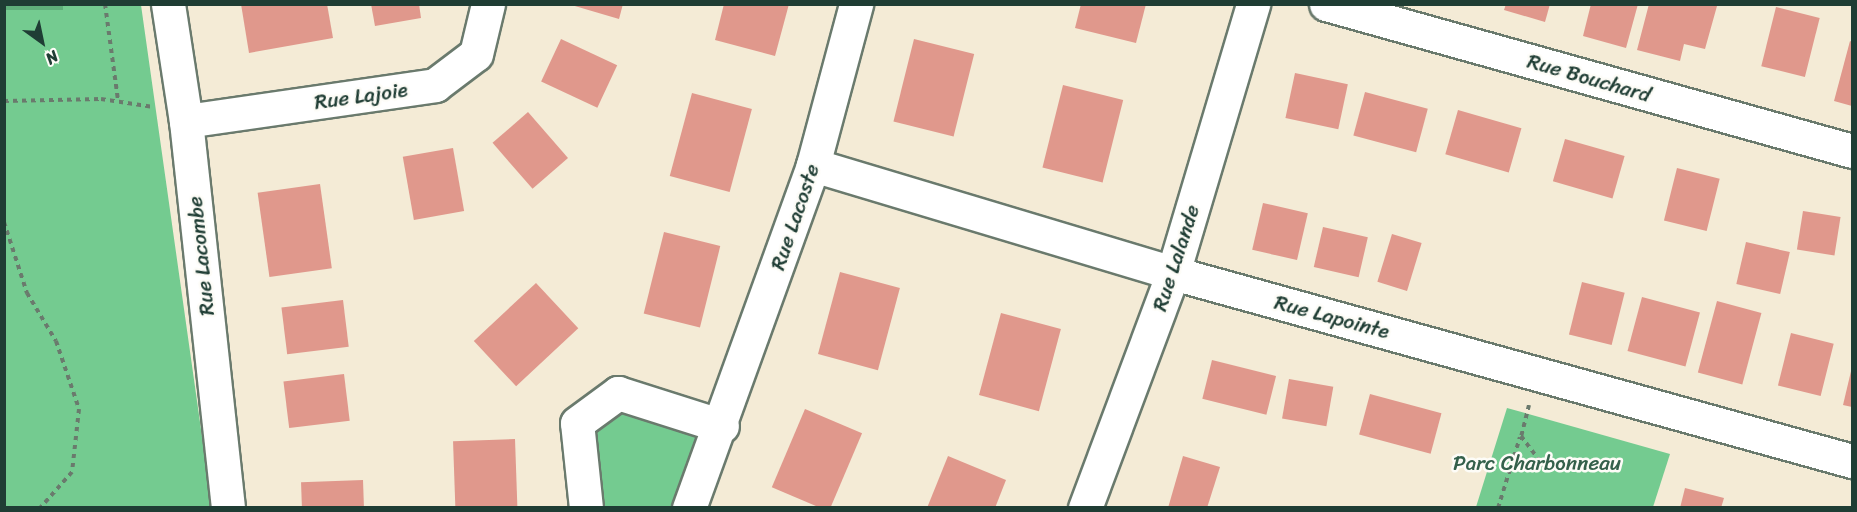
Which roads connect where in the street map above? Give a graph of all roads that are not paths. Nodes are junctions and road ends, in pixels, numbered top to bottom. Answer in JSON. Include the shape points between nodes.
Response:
{"nodes":[{"id":1,"x":168,"y":4,"type":"edge"},
{"id":2,"x":488,"y":4,"type":"edge"},
{"id":3,"x":856,"y":4,"type":"edge"},
{"id":4,"x":1253,"y":4,"type":"edge"},
{"id":5,"x":1326,"y":4,"type":"edge"},
{"id":6,"x":186,"y":121,"type":"junction"},
{"id":7,"x":1852,"y":151,"type":"edge"},
{"id":8,"x":813,"y":165,"type":"junction"},
{"id":9,"x":1173,"y":273,"type":"junction"},
{"id":10,"x":722,"y":426,"type":"junction"},
{"id":11,"x":1852,"y":461,"type":"edge"},
{"id":12,"x":228,"y":507,"type":"edge"},
{"id":13,"x":586,"y":507,"type":"edge"},
{"id":14,"x":689,"y":507,"type":"edge"},
{"id":15,"x":1085,"y":507,"type":"edge"}],
"edges":[{"from":1,"to":6,"type":"street","name":"Rue Lacombe"},
{"from":2,"to":6,"type":"street","name":"Rue Lajoie","via":[[476,54],[435,85]]},
{"from":3,"to":8,"type":"street","name":"Rue Lacoste"},
{"from":4,"to":9,"type":"street","name":"Rue Lalande"},
{"from":5,"to":7,"type":"street","name":"Rue Bouchard"},
{"from":6,"to":12,"type":"street","name":"Rue Lacombe"},
{"from":8,"to":9,"type":"street","name":"Rue Lapointe"},
{"from":8,"to":10,"type":"street","name":"Rue Lacoste"},
{"from":9,"to":11,"type":"street","name":"Rue Lapointe"},
{"from":9,"to":15,"type":"street","name":"Rue Lalande"},
{"from":10,"to":13,"type":"street","via":[[618,393],[577,423]]},
{"from":10,"to":14,"type":"street","name":"Rue Lacoste"}]}
